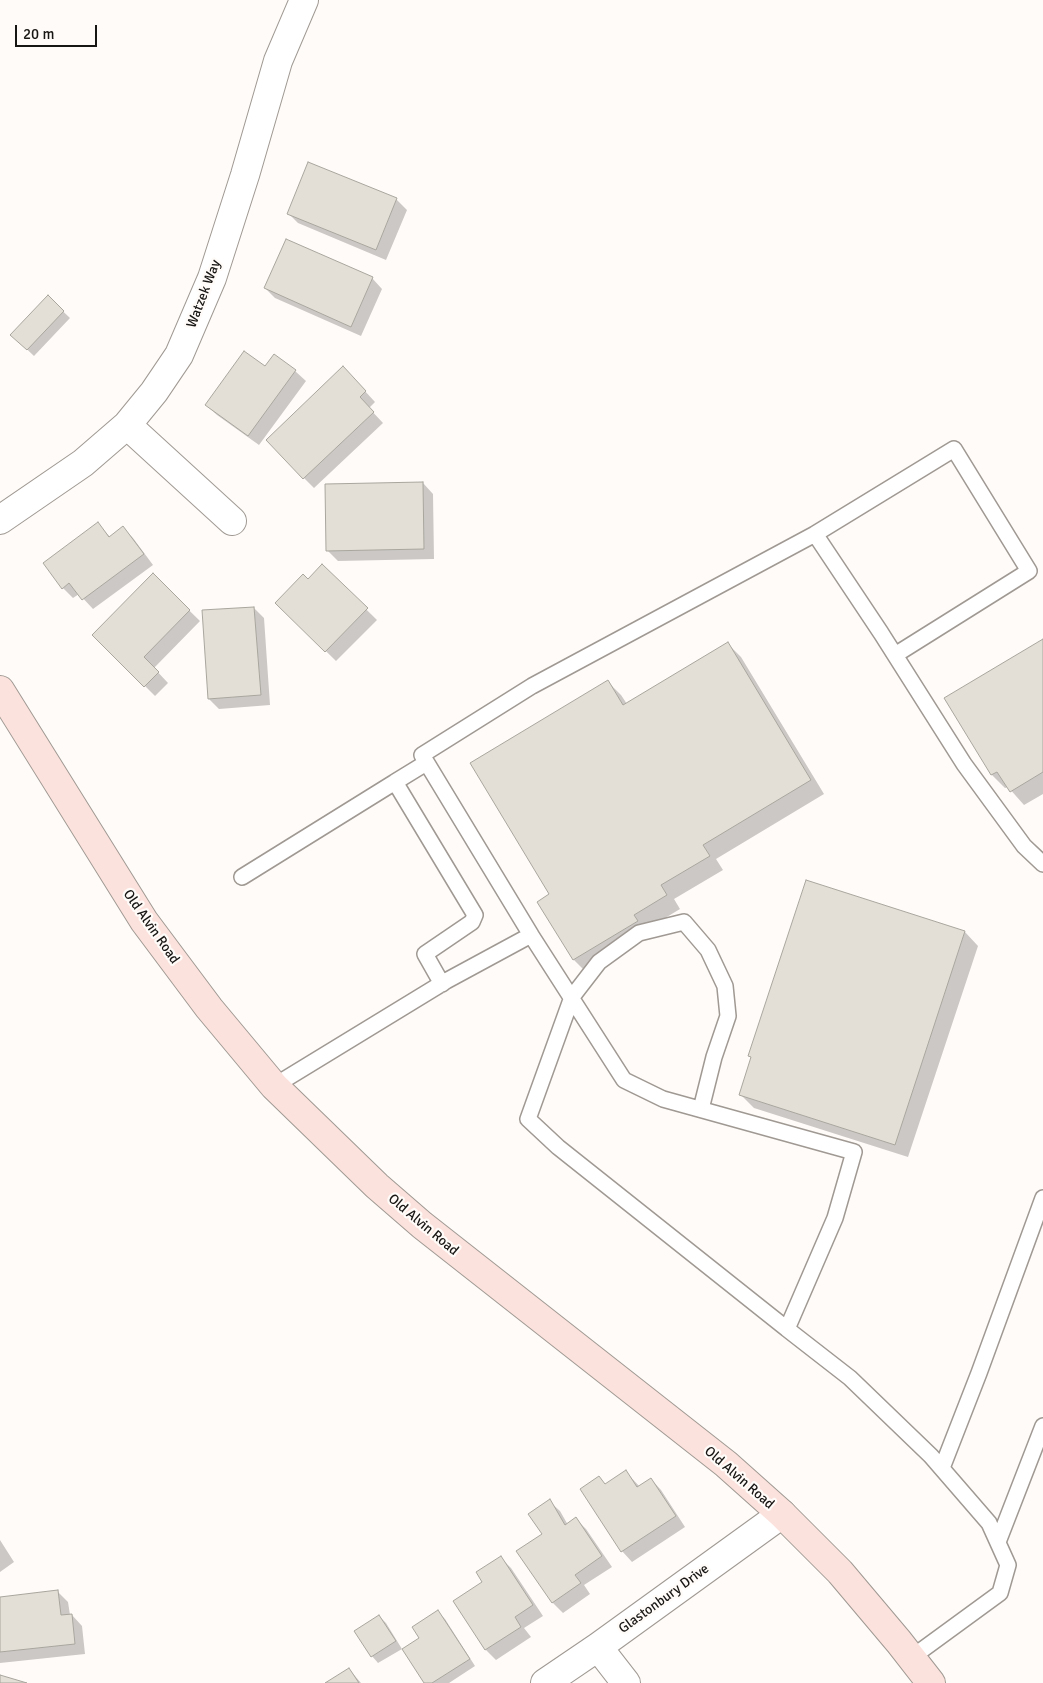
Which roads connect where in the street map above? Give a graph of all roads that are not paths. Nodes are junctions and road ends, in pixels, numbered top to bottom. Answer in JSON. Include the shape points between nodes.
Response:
{"nodes":[{"id":1,"x":304,"y":0,"type":"edge"},
{"id":2,"x":127,"y":425,"type":"junction"},
{"id":3,"x":0,"y":520,"type":"edge"},
{"id":4,"x":232,"y":521,"type":"dead end"},
{"id":5,"x":815,"y":534,"type":"junction"},
{"id":6,"x":895,"y":655,"type":"junction"},
{"id":7,"x":0,"y":690,"type":"edge"},
{"id":8,"x":426,"y":763,"type":"junction"},
{"id":9,"x":395,"y":782,"type":"junction"},
{"id":10,"x":1043,"y":864,"type":"edge"},
{"id":11,"x":242,"y":877,"type":"dead end"},
{"id":12,"x":531,"y":935,"type":"junction"},
{"id":13,"x":442,"y":984,"type":"junction"},
{"id":14,"x":572,"y":997,"type":"junction"},
{"id":15,"x":274,"y":1086,"type":"junction"},
{"id":16,"x":701,"y":1109,"type":"junction"},
{"id":17,"x":1043,"y":1198,"type":"edge"},
{"id":18,"x":787,"y":1329,"type":"junction"},
{"id":19,"x":1043,"y":1426,"type":"edge"},
{"id":20,"x":942,"y":1468,"type":"junction"},
{"id":21,"x":782,"y":1514,"type":"junction"},
{"id":22,"x":998,"y":1542,"type":"junction"},
{"id":23,"x":598,"y":1647,"type":"junction"},
{"id":24,"x":911,"y":1658,"type":"junction"},
{"id":25,"x":545,"y":1683,"type":"edge"},
{"id":26,"x":626,"y":1683,"type":"edge"},
{"id":27,"x":930,"y":1683,"type":"edge"}],
"edges":[{"from":1,"to":2,"type":"street","name":"Watzek Way","via":[[278,61],[208,286],[179,355]]},
{"from":2,"to":3,"type":"street","name":"Watzek Way","via":[[83,463]]},
{"from":2,"to":4,"type":"street"},
{"from":5,"to":6,"type":"lane"},
{"from":5,"to":6,"type":"lane","via":[[954,449],[1029,571]]},
{"from":5,"to":8,"type":"lane","via":[[532,686],[422,756]]},
{"from":6,"to":10,"type":"lane","via":[[964,764],[1024,846]]},
{"from":7,"to":15,"type":"street","name":"Old Alvin Road","via":[[144,921],[209,1008]]},
{"from":8,"to":9,"type":"lane"},
{"from":8,"to":12,"type":"lane"},
{"from":9,"to":11,"type":"lane"},
{"from":9,"to":13,"type":"lane","via":[[475,916],[472,922],[424,954]]},
{"from":12,"to":13,"type":"lane"},
{"from":12,"to":14,"type":"lane"},
{"from":13,"to":15,"type":"lane"},
{"from":14,"to":16,"type":"lane","via":[[624,1080],[663,1099]]},
{"from":14,"to":16,"type":"lane","via":[[599,962],[639,933],[684,922],[708,950],[726,994],[728,1016]]},
{"from":14,"to":18,"type":"lane","via":[[528,1119],[558,1147]]},
{"from":15,"to":21,"type":"street","name":"Old Alvin Road","via":[[422,1225],[726,1464]]},
{"from":16,"to":18,"type":"lane","via":[[854,1152],[834,1218]]},
{"from":17,"to":20,"type":"lane"},
{"from":18,"to":20,"type":"lane","via":[[850,1378]]},
{"from":19,"to":22,"type":"lane"},
{"from":20,"to":22,"type":"lane","via":[[989,1523]]},
{"from":21,"to":23,"type":"street","name":"Glastonbury Drive"},
{"from":21,"to":24,"type":"street","name":"Old Alvin Road","via":[[840,1572]]},
{"from":22,"to":24,"type":"lane","via":[[1008,1565],[1000,1593]]},
{"from":23,"to":25,"type":"street","name":"Glastonbury Drive"},
{"from":23,"to":26,"type":"street"},
{"from":24,"to":27,"type":"street","name":"Old Alvin Road"}]}
